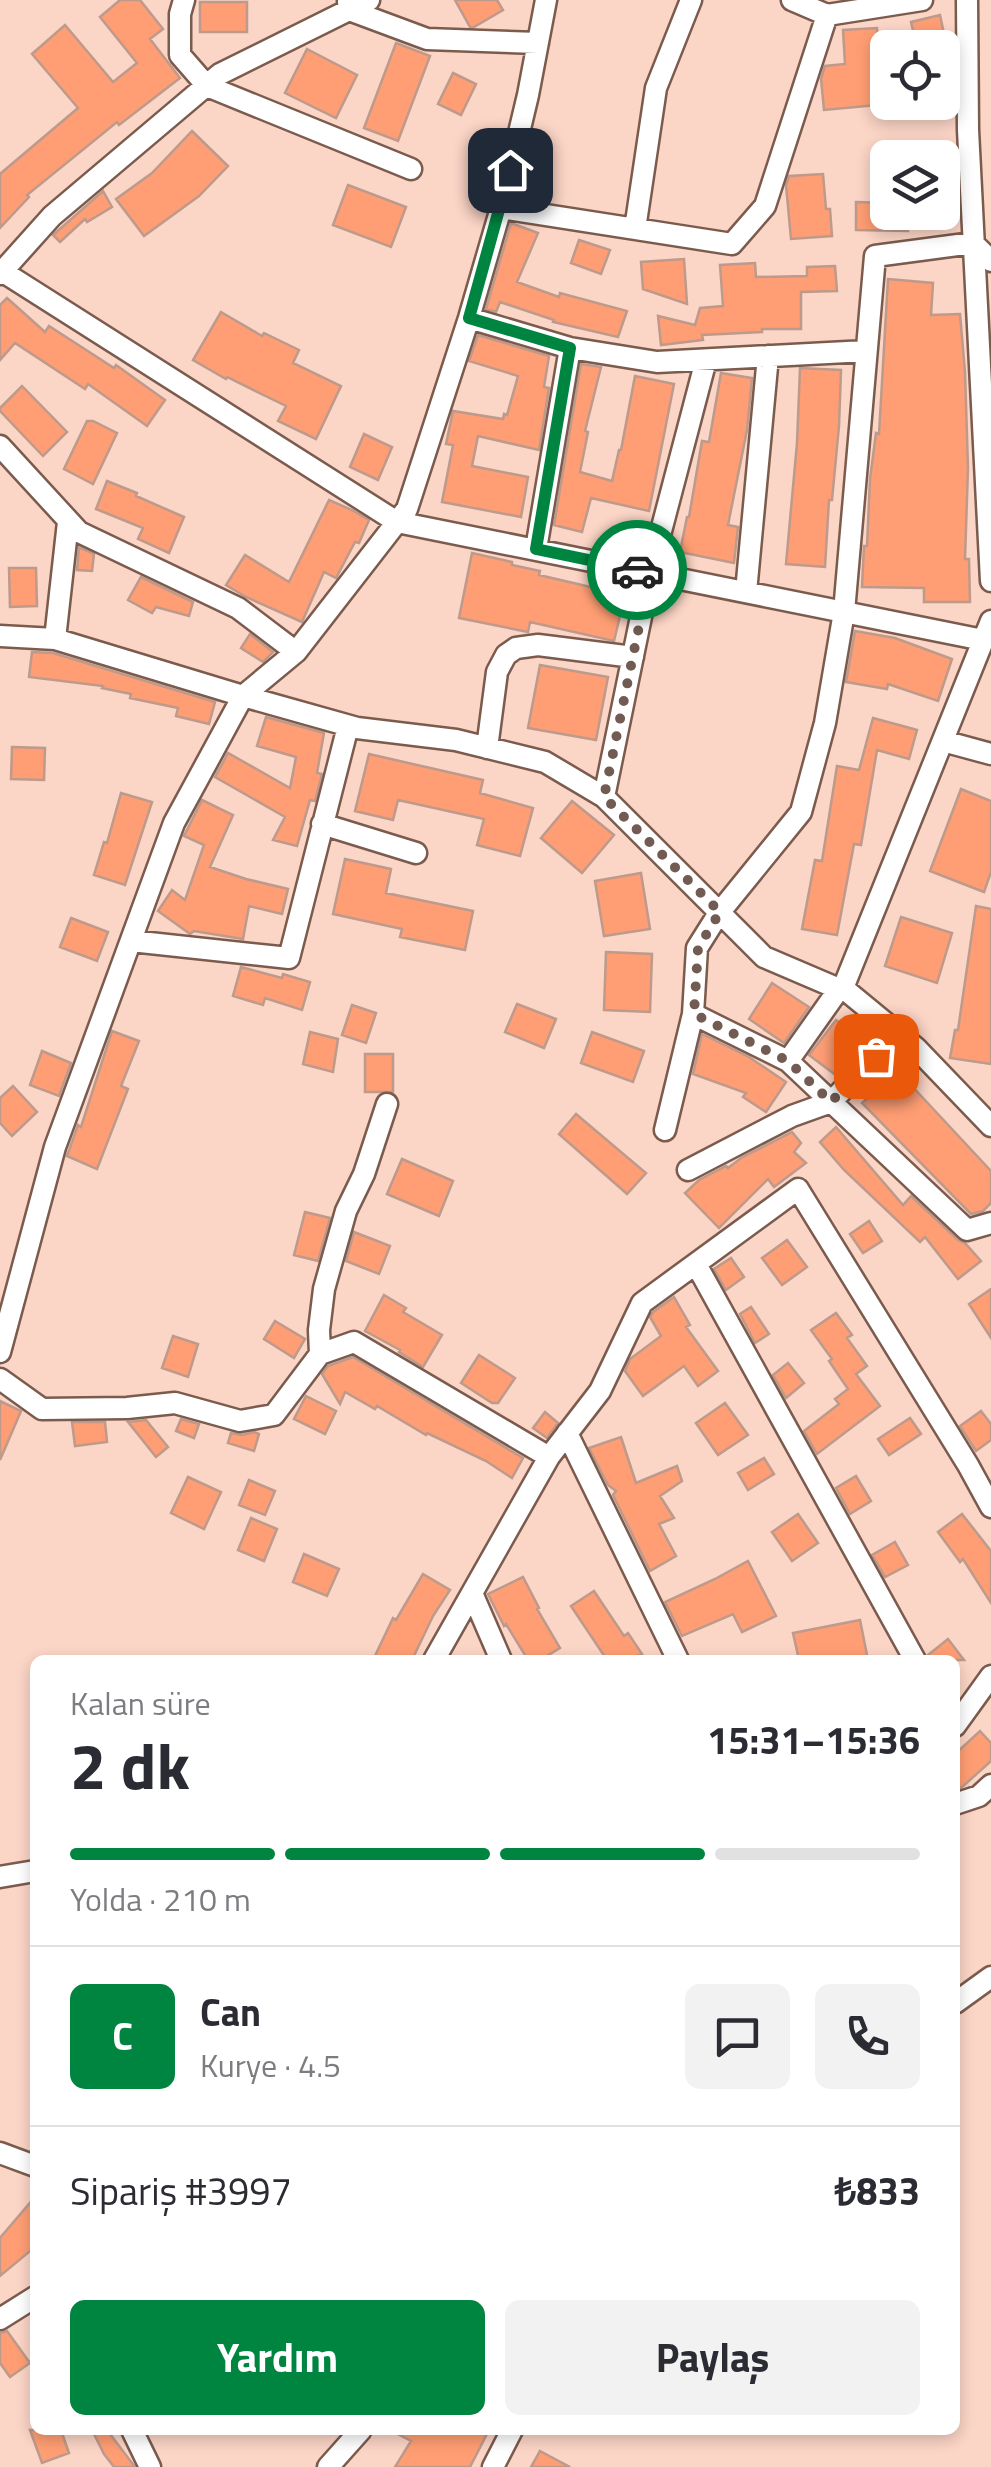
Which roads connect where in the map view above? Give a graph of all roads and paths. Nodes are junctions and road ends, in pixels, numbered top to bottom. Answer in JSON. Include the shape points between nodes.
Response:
{"nodes":[{"id":1,"x":184,"y":0,"type":"edge"},
{"id":2,"x":369,"y":0,"type":"edge"},
{"id":3,"x":546,"y":0,"type":"edge"},
{"id":4,"x":692,"y":0,"type":"edge"},
{"id":5,"x":922,"y":0,"type":"edge"},
{"id":6,"x":967,"y":0,"type":"edge"},
{"id":7,"x":799,"y":1,"type":"edge"},
{"id":8,"x":348,"y":5,"type":"edge"},
{"id":9,"x":827,"y":15,"type":"junction"},
{"id":10,"x":538,"y":42,"type":"junction"},
{"id":11,"x":207,"y":86,"type":"junction"},
{"id":12,"x":991,"y":128,"type":"edge"},
{"id":13,"x":968,"y":130,"type":"junction"},
{"id":14,"x":410,"y":170,"type":"dead end"},
{"id":15,"x":501,"y":208,"type":"junction"},
{"id":16,"x":635,"y":229,"type":"junction"},
{"id":17,"x":974,"y":243,"type":"junction"},
{"id":18,"x":991,"y":261,"type":"edge"},
{"id":19,"x":1,"y":272,"type":"edge"},
{"id":20,"x":469,"y":318,"type":"junction"},
{"id":21,"x":570,"y":348,"type":"junction"},
{"id":22,"x":866,"y":351,"type":"junction"},
{"id":23,"x":768,"y":356,"type":"junction"},
{"id":24,"x":706,"y":360,"type":"junction"},
{"id":25,"x":0,"y":446,"type":"edge"},
{"id":26,"x":68,"y":522,"type":"junction"},
{"id":27,"x":396,"y":522,"type":"junction"},
{"id":28,"x":536,"y":549,"type":"junction"},
{"id":29,"x":650,"y":573,"type":"junction"},
{"id":30,"x":991,"y":581,"type":"edge"},
{"id":31,"x":746,"y":592,"type":"junction"},
{"id":32,"x":844,"y":612,"type":"junction"},
{"id":33,"x":987,"y":631,"type":"edge"},
{"id":34,"x":0,"y":636,"type":"edge"},
{"id":35,"x":55,"y":639,"type":"junction"},
{"id":36,"x":296,"y":652,"type":"junction"},
{"id":37,"x":633,"y":657,"type":"junction"},
{"id":38,"x":243,"y":696,"type":"junction"},
{"id":39,"x":348,"y":726,"type":"junction"},
{"id":40,"x":943,"y":740,"type":"junction"},
{"id":41,"x":486,"y":748,"type":"junction"},
{"id":42,"x":991,"y":754,"type":"edge"},
{"id":43,"x":604,"y":797,"type":"junction"},
{"id":44,"x":322,"y":824,"type":"junction"},
{"id":45,"x":416,"y":853,"type":"dead end"},
{"id":46,"x":720,"y":912,"type":"junction"},
{"id":47,"x":131,"y":940,"type":"junction"},
{"id":48,"x":841,"y":989,"type":"junction"},
{"id":49,"x":694,"y":1014,"type":"junction"},
{"id":50,"x":898,"y":1034,"type":"junction"},
{"id":51,"x":788,"y":1061,"type":"junction"},
{"id":52,"x":831,"y":1102,"type":"junction"},
{"id":53,"x":387,"y":1104,"type":"dead end"},
{"id":54,"x":991,"y":1126,"type":"edge"},
{"id":55,"x":665,"y":1130,"type":"dead end"},
{"id":56,"x":688,"y":1170,"type":"dead end"},
{"id":57,"x":991,"y":1223,"type":"edge"},
{"id":58,"x":696,"y":1264,"type":"junction"},
{"id":59,"x":0,"y":1352,"type":"edge"},
{"id":60,"x":320,"y":1354,"type":"junction"},
{"id":61,"x":0,"y":1379,"type":"edge"},
{"id":62,"x":568,"y":1432,"type":"junction"},
{"id":63,"x":548,"y":1457,"type":"junction"},
{"id":64,"x":991,"y":1507,"type":"edge"},
{"id":65,"x":472,"y":1592,"type":"junction"},
{"id":66,"x":437,"y":1655,"type":"edge"},
{"id":67,"x":499,"y":1655,"type":"edge"},
{"id":68,"x":676,"y":1655,"type":"edge"},
{"id":69,"x":913,"y":1655,"type":"edge"},
{"id":70,"x":991,"y":1676,"type":"edge"},
{"id":71,"x":960,"y":1719,"type":"edge"},
{"id":72,"x":991,"y":1785,"type":"edge"},
{"id":73,"x":960,"y":1802,"type":"edge"},
{"id":74,"x":30,"y":1872,"type":"edge"},
{"id":75,"x":0,"y":1876,"type":"edge"},
{"id":76,"x":991,"y":1977,"type":"edge"},
{"id":77,"x":960,"y":1999,"type":"edge"},
{"id":78,"x":0,"y":2154,"type":"edge"},
{"id":79,"x":30,"y":2164,"type":"edge"},
{"id":80,"x":30,"y":2300,"type":"edge"},
{"id":81,"x":0,"y":2320,"type":"edge"},
{"id":82,"x":134,"y":2435,"type":"edge"},
{"id":83,"x":357,"y":2435,"type":"edge"},
{"id":84,"x":509,"y":2435,"type":"edge"},
{"id":85,"x":150,"y":2467,"type":"edge"},
{"id":86,"x":328,"y":2467,"type":"edge"},
{"id":87,"x":493,"y":2467,"type":"edge"}],
"edges":[{"from":1,"to":11,"type":"street","via":[[180,55]]},
{"from":2,"to":8,"type":"street"},
{"from":3,"to":10,"type":"street"},
{"from":4,"to":16,"type":"street","via":[[656,88]]},
{"from":5,"to":9,"type":"street"},
{"from":6,"to":13,"type":"street"},
{"from":7,"to":9,"type":"street"},
{"from":8,"to":10,"type":"street","via":[[428,38]]},
{"from":8,"to":11,"type":"street"},
{"from":9,"to":16,"type":"street","via":[[765,206],[732,244]]},
{"from":10,"to":15,"type":"street"},
{"from":11,"to":14,"type":"street"},
{"from":11,"to":19,"type":"street","via":[[52,216]]},
{"from":12,"to":13,"type":"street"},
{"from":13,"to":17,"type":"street"},
{"from":15,"to":16,"type":"street"},
{"from":15,"to":20,"type":"street"},
{"from":17,"to":18,"type":"street"},
{"from":17,"to":22,"type":"street","via":[[875,256]]},
{"from":17,"to":30,"type":"street"},
{"from":19,"to":27,"type":"street"},
{"from":20,"to":21,"type":"street"},
{"from":20,"to":27,"type":"street","via":[[407,509]]},
{"from":21,"to":24,"type":"street","via":[[657,362]]},
{"from":21,"to":28,"type":"street"},
{"from":22,"to":23,"type":"street"},
{"from":22,"to":32,"type":"street"},
{"from":23,"to":24,"type":"street"},
{"from":23,"to":31,"type":"street"},
{"from":24,"to":29,"type":"street"},
{"from":25,"to":26,"type":"street"},
{"from":26,"to":35,"type":"street"},
{"from":26,"to":36,"type":"street","via":[[238,608]]},
{"from":27,"to":28,"type":"street"},
{"from":27,"to":36,"type":"street"},
{"from":28,"to":29,"type":"street"},
{"from":29,"to":31,"type":"street"},
{"from":29,"to":37,"type":"street"},
{"from":31,"to":32,"type":"street"},
{"from":32,"to":33,"type":"street"},
{"from":32,"to":46,"type":"street","via":[[826,722],[801,812]]},
{"from":33,"to":40,"type":"street"},
{"from":34,"to":35,"type":"street"},
{"from":35,"to":38,"type":"street"},
{"from":36,"to":38,"type":"street"},
{"from":37,"to":41,"type":"street","via":[[538,644],[516,648],[497,672]]},
{"from":37,"to":43,"type":"street"},
{"from":38,"to":39,"type":"street"},
{"from":38,"to":47,"type":"street","via":[[174,822]]},
{"from":39,"to":41,"type":"street"},
{"from":39,"to":44,"type":"street"},
{"from":40,"to":42,"type":"street"},
{"from":40,"to":48,"type":"street"},
{"from":41,"to":43,"type":"street","via":[[545,762]]},
{"from":43,"to":46,"type":"street"},
{"from":44,"to":45,"type":"street"},
{"from":44,"to":47,"type":"street","via":[[288,958]]},
{"from":46,"to":48,"type":"street","via":[[764,957]]},
{"from":46,"to":49,"type":"street","via":[[698,948]]},
{"from":47,"to":59,"type":"street","via":[[56,1147]]},
{"from":48,"to":50,"type":"street"},
{"from":48,"to":51,"type":"street"},
{"from":49,"to":51,"type":"street"},
{"from":49,"to":55,"type":"street"},
{"from":50,"to":52,"type":"street"},
{"from":50,"to":54,"type":"street"},
{"from":51,"to":52,"type":"street"},
{"from":52,"to":56,"type":"street"},
{"from":52,"to":57,"type":"street","via":[[966,1230]]},
{"from":53,"to":60,"type":"street","via":[[324,1289]]},
{"from":58,"to":62,"type":"street","via":[[642,1303],[600,1391]]},
{"from":58,"to":64,"type":"street","via":[[798,1189]]},
{"from":58,"to":69,"type":"street"},
{"from":60,"to":61,"type":"street","via":[[274,1416],[240,1421],[175,1403],[42,1409]]},
{"from":60,"to":63,"type":"street","via":[[354,1342]]},
{"from":62,"to":63,"type":"street"},
{"from":62,"to":68,"type":"street"},
{"from":63,"to":65,"type":"street"},
{"from":65,"to":66,"type":"street"},
{"from":65,"to":67,"type":"street"},
{"from":70,"to":71,"type":"street"},
{"from":72,"to":73,"type":"street"},
{"from":74,"to":75,"type":"street"},
{"from":76,"to":77,"type":"street"},
{"from":78,"to":79,"type":"street"},
{"from":80,"to":81,"type":"street"},
{"from":82,"to":85,"type":"street"},
{"from":83,"to":86,"type":"street"},
{"from":84,"to":87,"type":"street"}]}
